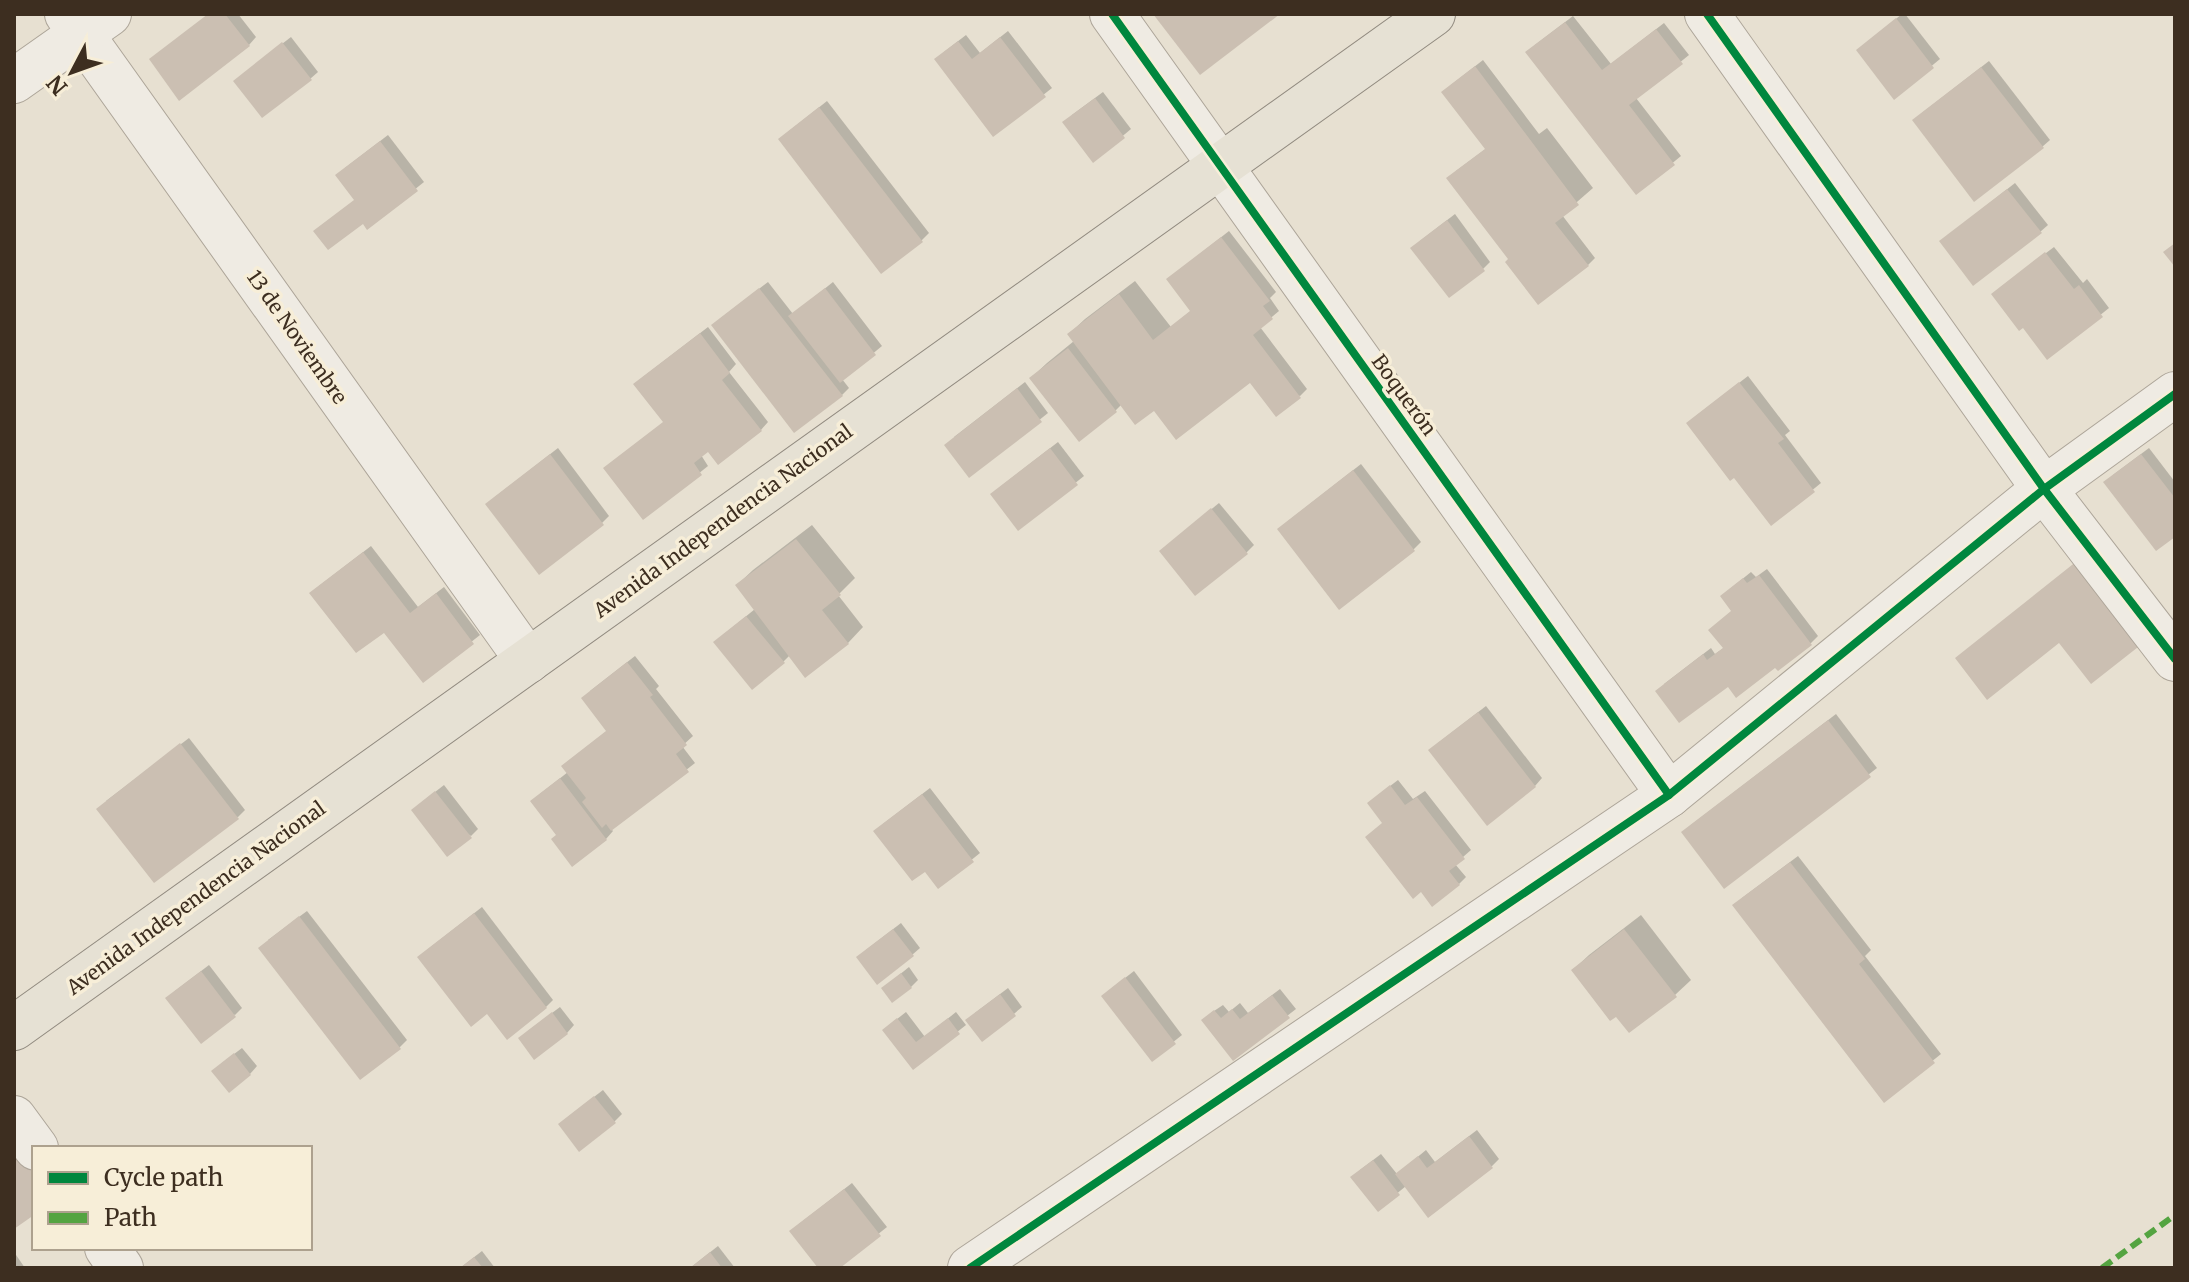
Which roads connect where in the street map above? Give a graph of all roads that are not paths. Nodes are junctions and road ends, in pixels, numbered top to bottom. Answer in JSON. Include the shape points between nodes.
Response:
{"nodes":[{"id":1,"x":1112,"y":14,"type":"edge"},
{"id":2,"x":1433,"y":14,"type":"edge"},
{"id":3,"x":1707,"y":14,"type":"edge"},
{"id":4,"x":85,"y":20,"type":"edge"},
{"id":5,"x":14,"y":81,"type":"edge"},
{"id":6,"x":1220,"y":166,"type":"junction"},
{"id":7,"x":2175,"y":394,"type":"edge"},
{"id":8,"x":2044,"y":489,"type":"junction"},
{"id":9,"x":2175,"y":659,"type":"edge"},
{"id":10,"x":528,"y":661,"type":"junction"},
{"id":11,"x":1669,"y":795,"type":"junction"},
{"id":12,"x":14,"y":1028,"type":"edge"},
{"id":13,"x":14,"y":1118,"type":"edge"},
{"id":14,"x":35,"y":1146,"type":"edge"},
{"id":15,"x":108,"y":1250,"type":"edge"},
{"id":16,"x":978,"y":1266,"type":"edge"},
{"id":17,"x":121,"y":1268,"type":"edge"}],
"edges":[{"from":1,"to":6,"type":"street","name":"Boquerón"},
{"from":2,"to":6,"type":"main road","name":"Avenida Independencia Nacional"},
{"from":3,"to":8,"type":"street"},
{"from":4,"to":5,"type":"street"},
{"from":4,"to":10,"type":"street","name":"13 de Noviembre"},
{"from":6,"to":10,"type":"main road","name":"Avenida Independencia Nacional"},
{"from":6,"to":11,"type":"street","name":"Boquerón"},
{"from":7,"to":8,"type":"street"},
{"from":8,"to":9,"type":"street"},
{"from":8,"to":11,"type":"street"},
{"from":10,"to":12,"type":"main road","name":"Avenida Independencia Nacional"},
{"from":11,"to":16,"type":"street"},
{"from":13,"to":14,"type":"street"},
{"from":15,"to":17,"type":"street"}]}
